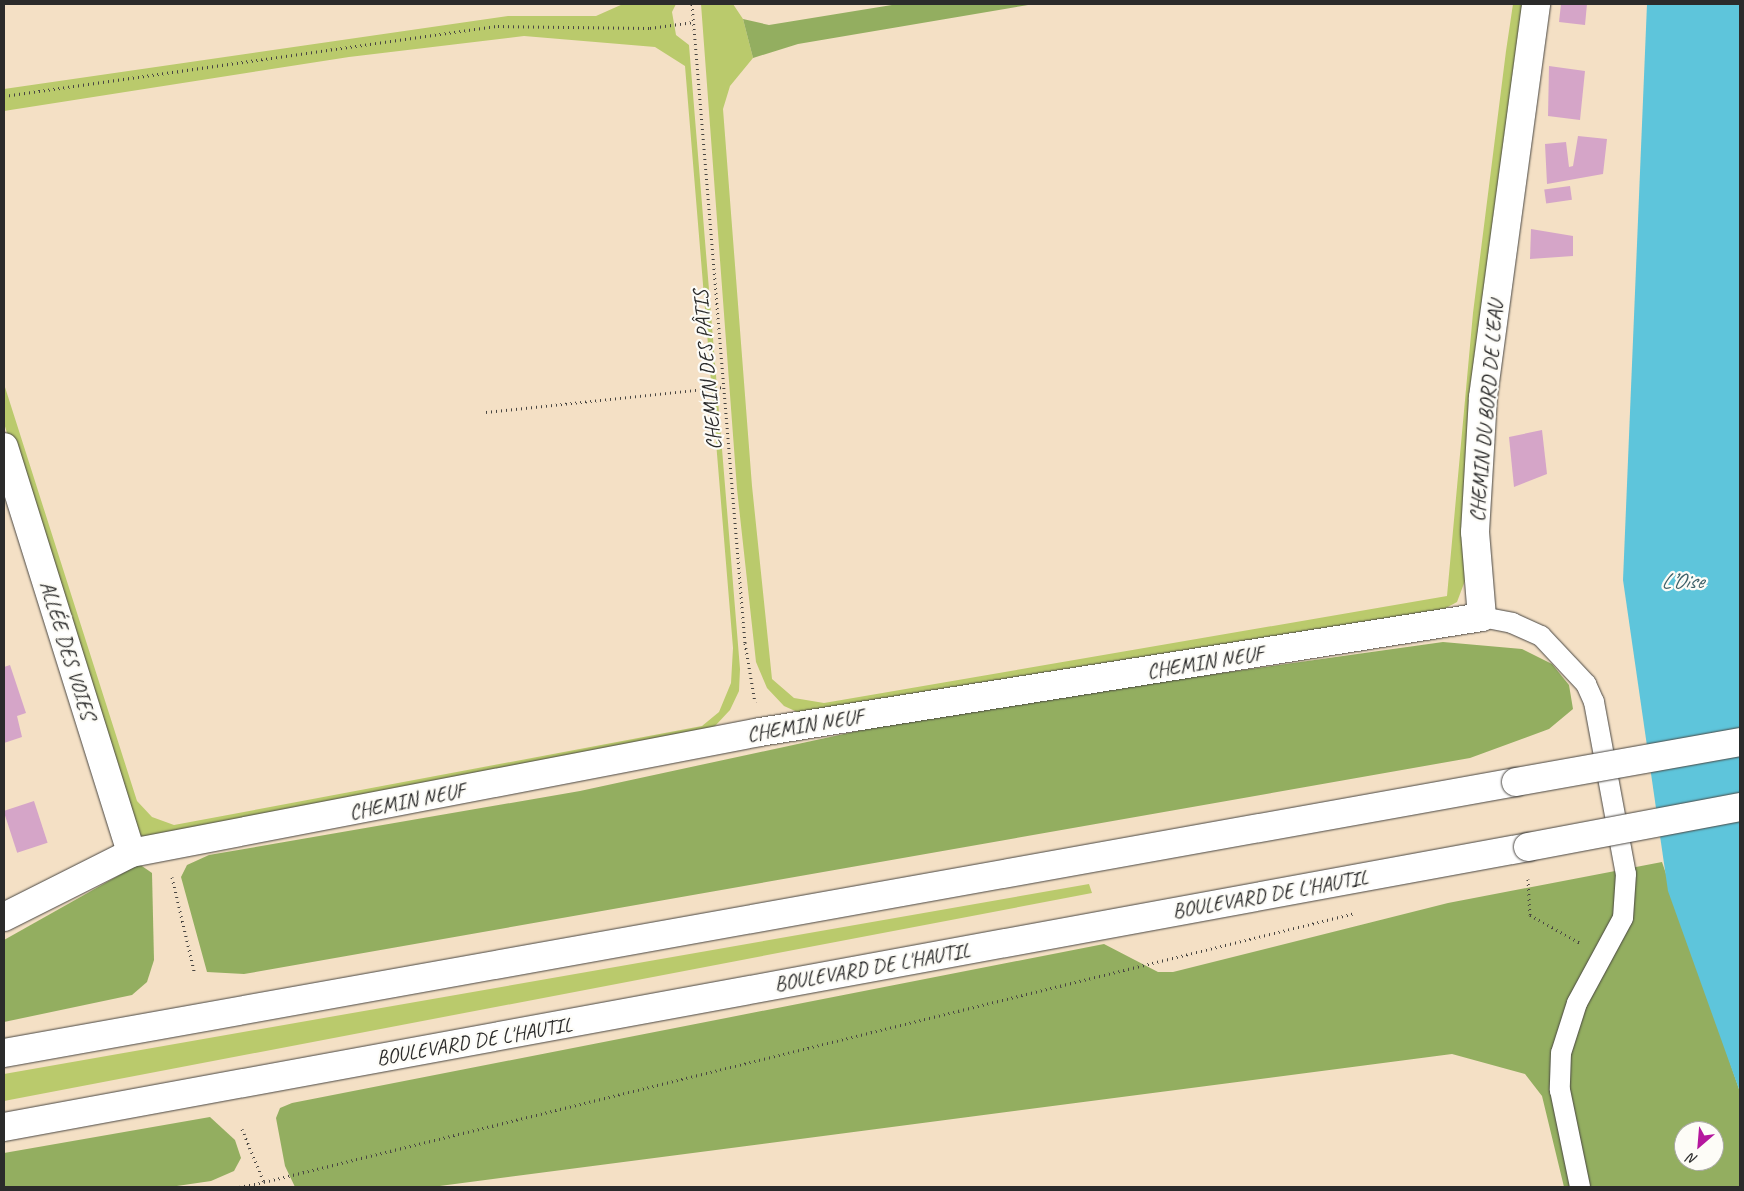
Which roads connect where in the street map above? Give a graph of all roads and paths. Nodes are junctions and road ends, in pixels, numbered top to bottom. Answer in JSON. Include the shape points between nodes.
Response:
{"nodes":[{"id":1,"x":692,"y":4,"type":"edge"},
{"id":2,"x":1536,"y":4,"type":"edge"},
{"id":3,"x":694,"y":22,"type":"junction"},
{"id":4,"x":4,"y":96,"type":"edge"},
{"id":5,"x":723,"y":388,"type":"junction"},
{"id":6,"x":486,"y":412,"type":"dead end"},
{"id":7,"x":4,"y":447,"type":"edge"},
{"id":8,"x":1482,"y":618,"type":"junction"},
{"id":9,"x":760,"y":732,"type":"junction"},
{"id":10,"x":1740,"y":742,"type":"edge"},
{"id":11,"x":1740,"y":807,"type":"edge"},
{"id":12,"x":165,"y":848,"type":"junction"},
{"id":13,"x":131,"y":852,"type":"junction"},
{"id":14,"x":1528,"y":858,"type":"junction"},
{"id":15,"x":1363,"y":911,"type":"dead end"},
{"id":16,"x":4,"y":917,"type":"edge"},
{"id":17,"x":1599,"y":963,"type":"junction"},
{"id":18,"x":194,"y":971,"type":"dead end"},
{"id":19,"x":4,"y":1053,"type":"edge"},
{"id":20,"x":4,"y":1127,"type":"edge"},
{"id":21,"x":242,"y":1129,"type":"dead end"},
{"id":22,"x":264,"y":1182,"type":"junction"},
{"id":23,"x":239,"y":1187,"type":"edge"},
{"id":24,"x":1580,"y":1187,"type":"edge"}],
"edges":[{"from":1,"to":3,"type":"path","name":"CHEMIN DES PÂTIS"},
{"from":2,"to":8,"type":"main road","name":"CHEMIN DU BORD DE L'EAU","via":[[1482,407],[1475,532]]},
{"from":3,"to":4,"type":"path","via":[[650,28],[498,26]]},
{"from":3,"to":5,"type":"path","name":"CHEMIN DES PÂTIS"},
{"from":5,"to":6,"type":"path"},
{"from":5,"to":9,"type":"path","name":"CHEMIN DES PÂTIS","via":[[745,643]]},
{"from":7,"to":13,"type":"main road","name":"ALLÉE DES VOIES"},
{"from":8,"to":9,"type":"main road","name":"CHEMIN NEUF"},
{"from":8,"to":17,"type":"lane","via":[[1512,623],[1554,645],[1586,684],[1594,702],[1626,890],[1623,918]]},
{"from":9,"to":12,"type":"main road","name":"CHEMIN NEUF"},
{"from":10,"to":19,"type":"main road","bridge":true},
{"from":11,"to":14,"type":"main road","name":"BOULEVARD DE L'HAUTIL","bridge":true},
{"from":12,"to":13,"type":"main road","name":"CHEMIN NEUF"},
{"from":12,"to":18,"type":"path"},
{"from":13,"to":16,"type":"main road"},
{"from":14,"to":17,"type":"path","via":[[1530,915],[1574,937]]},
{"from":14,"to":20,"type":"main road","name":"BOULEVARD DE L'HAUTIL"},
{"from":15,"to":22,"type":"path"},
{"from":17,"to":24,"type":"lane","via":[[1576,1003],[1562,1053],[1560,1090]]},
{"from":21,"to":22,"type":"path"},
{"from":22,"to":23,"type":"path"}]}
